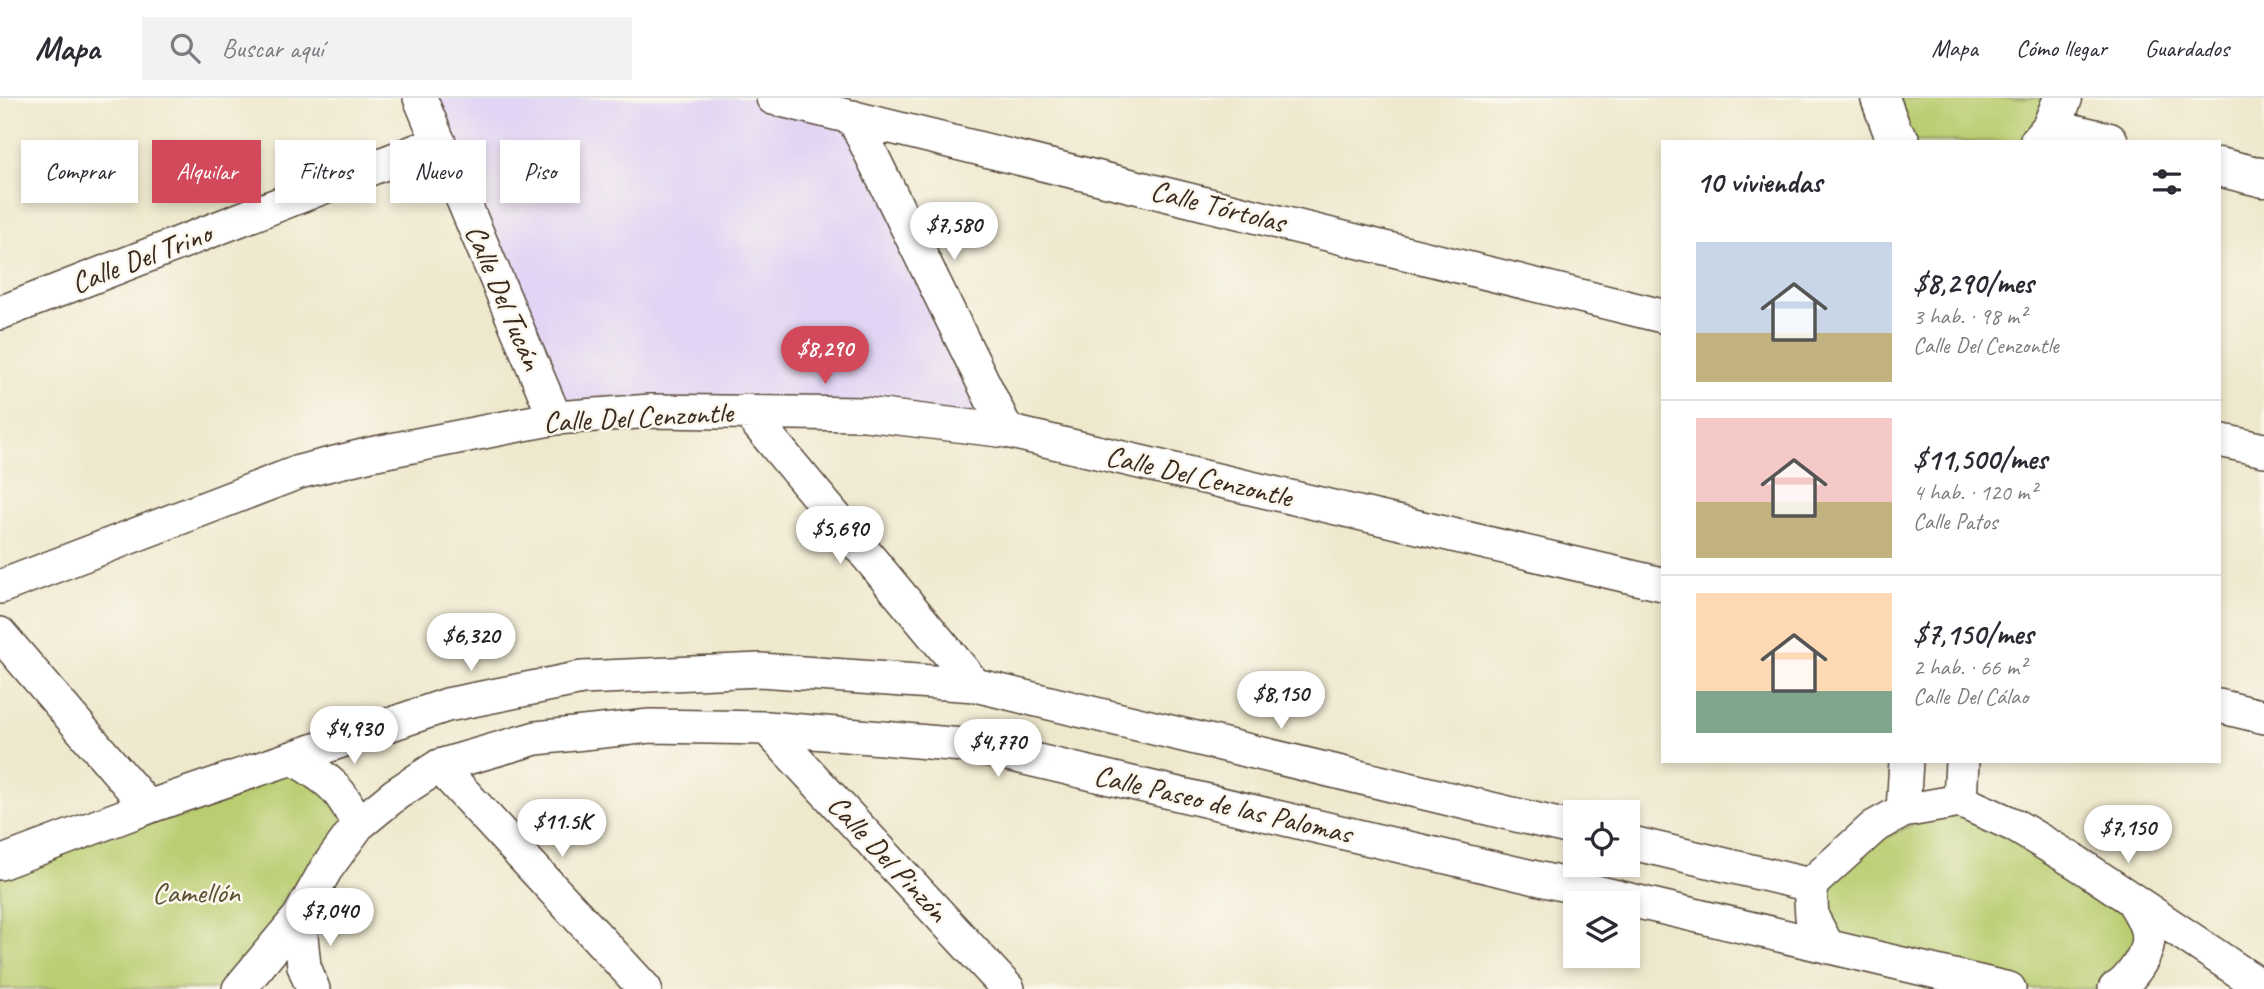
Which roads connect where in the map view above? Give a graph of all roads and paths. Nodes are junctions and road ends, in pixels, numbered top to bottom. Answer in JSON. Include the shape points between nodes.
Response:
{"nodes":[{"id":1,"x":420,"y":98,"type":"edge"},
{"id":2,"x":773,"y":98,"type":"edge"},
{"id":3,"x":1873,"y":100,"type":"edge"},
{"id":4,"x":853,"y":117,"type":"junction"},
{"id":5,"x":2051,"y":123,"type":"edge"},
{"id":6,"x":438,"y":140,"type":"edge"},
{"id":7,"x":1899,"y":140,"type":"edge"},
{"id":8,"x":2103,"y":140,"type":"edge"},
{"id":9,"x":390,"y":161,"type":"edge"},
{"id":10,"x":2221,"y":167,"type":"edge"},
{"id":11,"x":2264,"y":178,"type":"edge"},
{"id":12,"x":465,"y":203,"type":"edge"},
{"id":13,"x":0,"y":313,"type":"edge"},
{"id":14,"x":1661,"y":316,"type":"edge"},
{"id":15,"x":747,"y":411,"type":"junction"},
{"id":16,"x":555,"y":418,"type":"junction"},
{"id":17,"x":1007,"y":431,"type":"junction"},
{"id":18,"x":2221,"y":440,"type":"edge"},
{"id":19,"x":2264,"y":450,"type":"edge"},
{"id":20,"x":1661,"y":584,"type":"edge"},
{"id":21,"x":0,"y":587,"type":"edge"},
{"id":22,"x":0,"y":634,"type":"edge"},
{"id":23,"x":975,"y":685,"type":"junction"},
{"id":24,"x":2221,"y":706,"type":"edge"},
{"id":25,"x":2264,"y":717,"type":"edge"},
{"id":26,"x":767,"y":727,"type":"junction"},
{"id":27,"x":293,"y":758,"type":"junction"},
{"id":28,"x":1906,"y":763,"type":"edge"},
{"id":29,"x":1962,"y":763,"type":"edge"},
{"id":30,"x":439,"y":766,"type":"junction"},
{"id":31,"x":1960,"y":801,"type":"junction"},
{"id":32,"x":148,"y":807,"type":"junction"},
{"id":33,"x":1903,"y":811,"type":"junction"},
{"id":34,"x":358,"y":825,"type":"junction"},
{"id":35,"x":1563,"y":826,"type":"edge"},
{"id":36,"x":1640,"y":845,"type":"edge"},
{"id":37,"x":0,"y":863,"type":"edge"},
{"id":38,"x":1811,"y":886,"type":"junction"},
{"id":39,"x":2132,"y":900,"type":"junction"},
{"id":40,"x":299,"y":917,"type":"junction"},
{"id":41,"x":1828,"y":947,"type":"junction"},
{"id":42,"x":1959,"y":983,"type":"edge"},
{"id":43,"x":2264,"y":988,"type":"edge"},
{"id":44,"x":239,"y":989,"type":"edge"},
{"id":45,"x":313,"y":989,"type":"edge"},
{"id":46,"x":645,"y":989,"type":"edge"},
{"id":47,"x":1008,"y":989,"type":"edge"},
{"id":48,"x":2009,"y":989,"type":"edge"},
{"id":49,"x":2115,"y":989,"type":"edge"}],
"edges":[{"from":1,"to":6,"type":"street","name":"Calle Del Tucán"},
{"from":2,"to":4,"type":"street","name":"Calle Tórtolas"},
{"from":3,"to":7,"type":"street"},
{"from":4,"to":14,"type":"street","name":"Calle Tórtolas"},
{"from":4,"to":17,"type":"street"},
{"from":5,"to":8,"type":"street"},
{"from":9,"to":13,"type":"street","name":"Calle Del Trino"},
{"from":10,"to":11,"type":"street"},
{"from":12,"to":16,"type":"street","name":"Calle Del Tucán"},
{"from":15,"to":16,"type":"street","name":"Calle Del Cenzontle"},
{"from":15,"to":17,"type":"street","name":"Calle Del Cenzontle","via":[[865,414]]},
{"from":15,"to":23,"type":"street"},
{"from":16,"to":21,"type":"street","name":"Calle Del Cenzontle","via":[[299,472]]},
{"from":17,"to":20,"type":"street","name":"Calle Del Cenzontle"},
{"from":18,"to":19,"type":"street"},
{"from":22,"to":32,"type":"street"},
{"from":23,"to":27,"type":"street","name":"Calle Paseo de las Palomas","via":[[760,670],[582,678],[447,705]]},
{"from":23,"to":35,"type":"street","name":"Calle Paseo de las Palomas"},
{"from":24,"to":25,"type":"street"},
{"from":26,"to":30,"type":"street","name":"Calle Paseo de las Palomas","via":[[650,726],[536,738]]},
{"from":26,"to":41,"type":"street","name":"Calle Paseo de las Palomas","via":[[974,746]]},
{"from":26,"to":47,"type":"street","name":"Calle Del Pinzón"},
{"from":27,"to":32,"type":"street","name":"Calle Paseo de las Palomas"},
{"from":27,"to":34,"type":"street","via":[[335,786]]},
{"from":28,"to":33,"type":"street"},
{"from":29,"to":31,"type":"street"},
{"from":30,"to":34,"type":"street","name":"Calle Paseo de las Palomas"},
{"from":30,"to":46,"type":"street"},
{"from":31,"to":33,"type":"street"},
{"from":31,"to":39,"type":"street","via":[[2014,825]]},
{"from":32,"to":37,"type":"street","name":"Calle Paseo de las Palomas"},
{"from":33,"to":38,"type":"street","via":[[1874,827]]},
{"from":34,"to":40,"type":"street","name":"Calle Paseo de las Palomas"},
{"from":36,"to":38,"type":"street"},
{"from":38,"to":41,"type":"street","via":[[1812,917]]},
{"from":39,"to":43,"type":"street"},
{"from":39,"to":49,"type":"street","via":[[2146,921],[2149,946],[2122,986]]},
{"from":40,"to":44,"type":"street","name":"Calle Paseo de las Palomas"},
{"from":40,"to":45,"type":"street","via":[[304,966]]},
{"from":41,"to":42,"type":"street","name":"Calle Paseo de las Palomas"},
{"from":42,"to":48,"type":"street","name":"Calle Paseo de las Palomas"}]}
